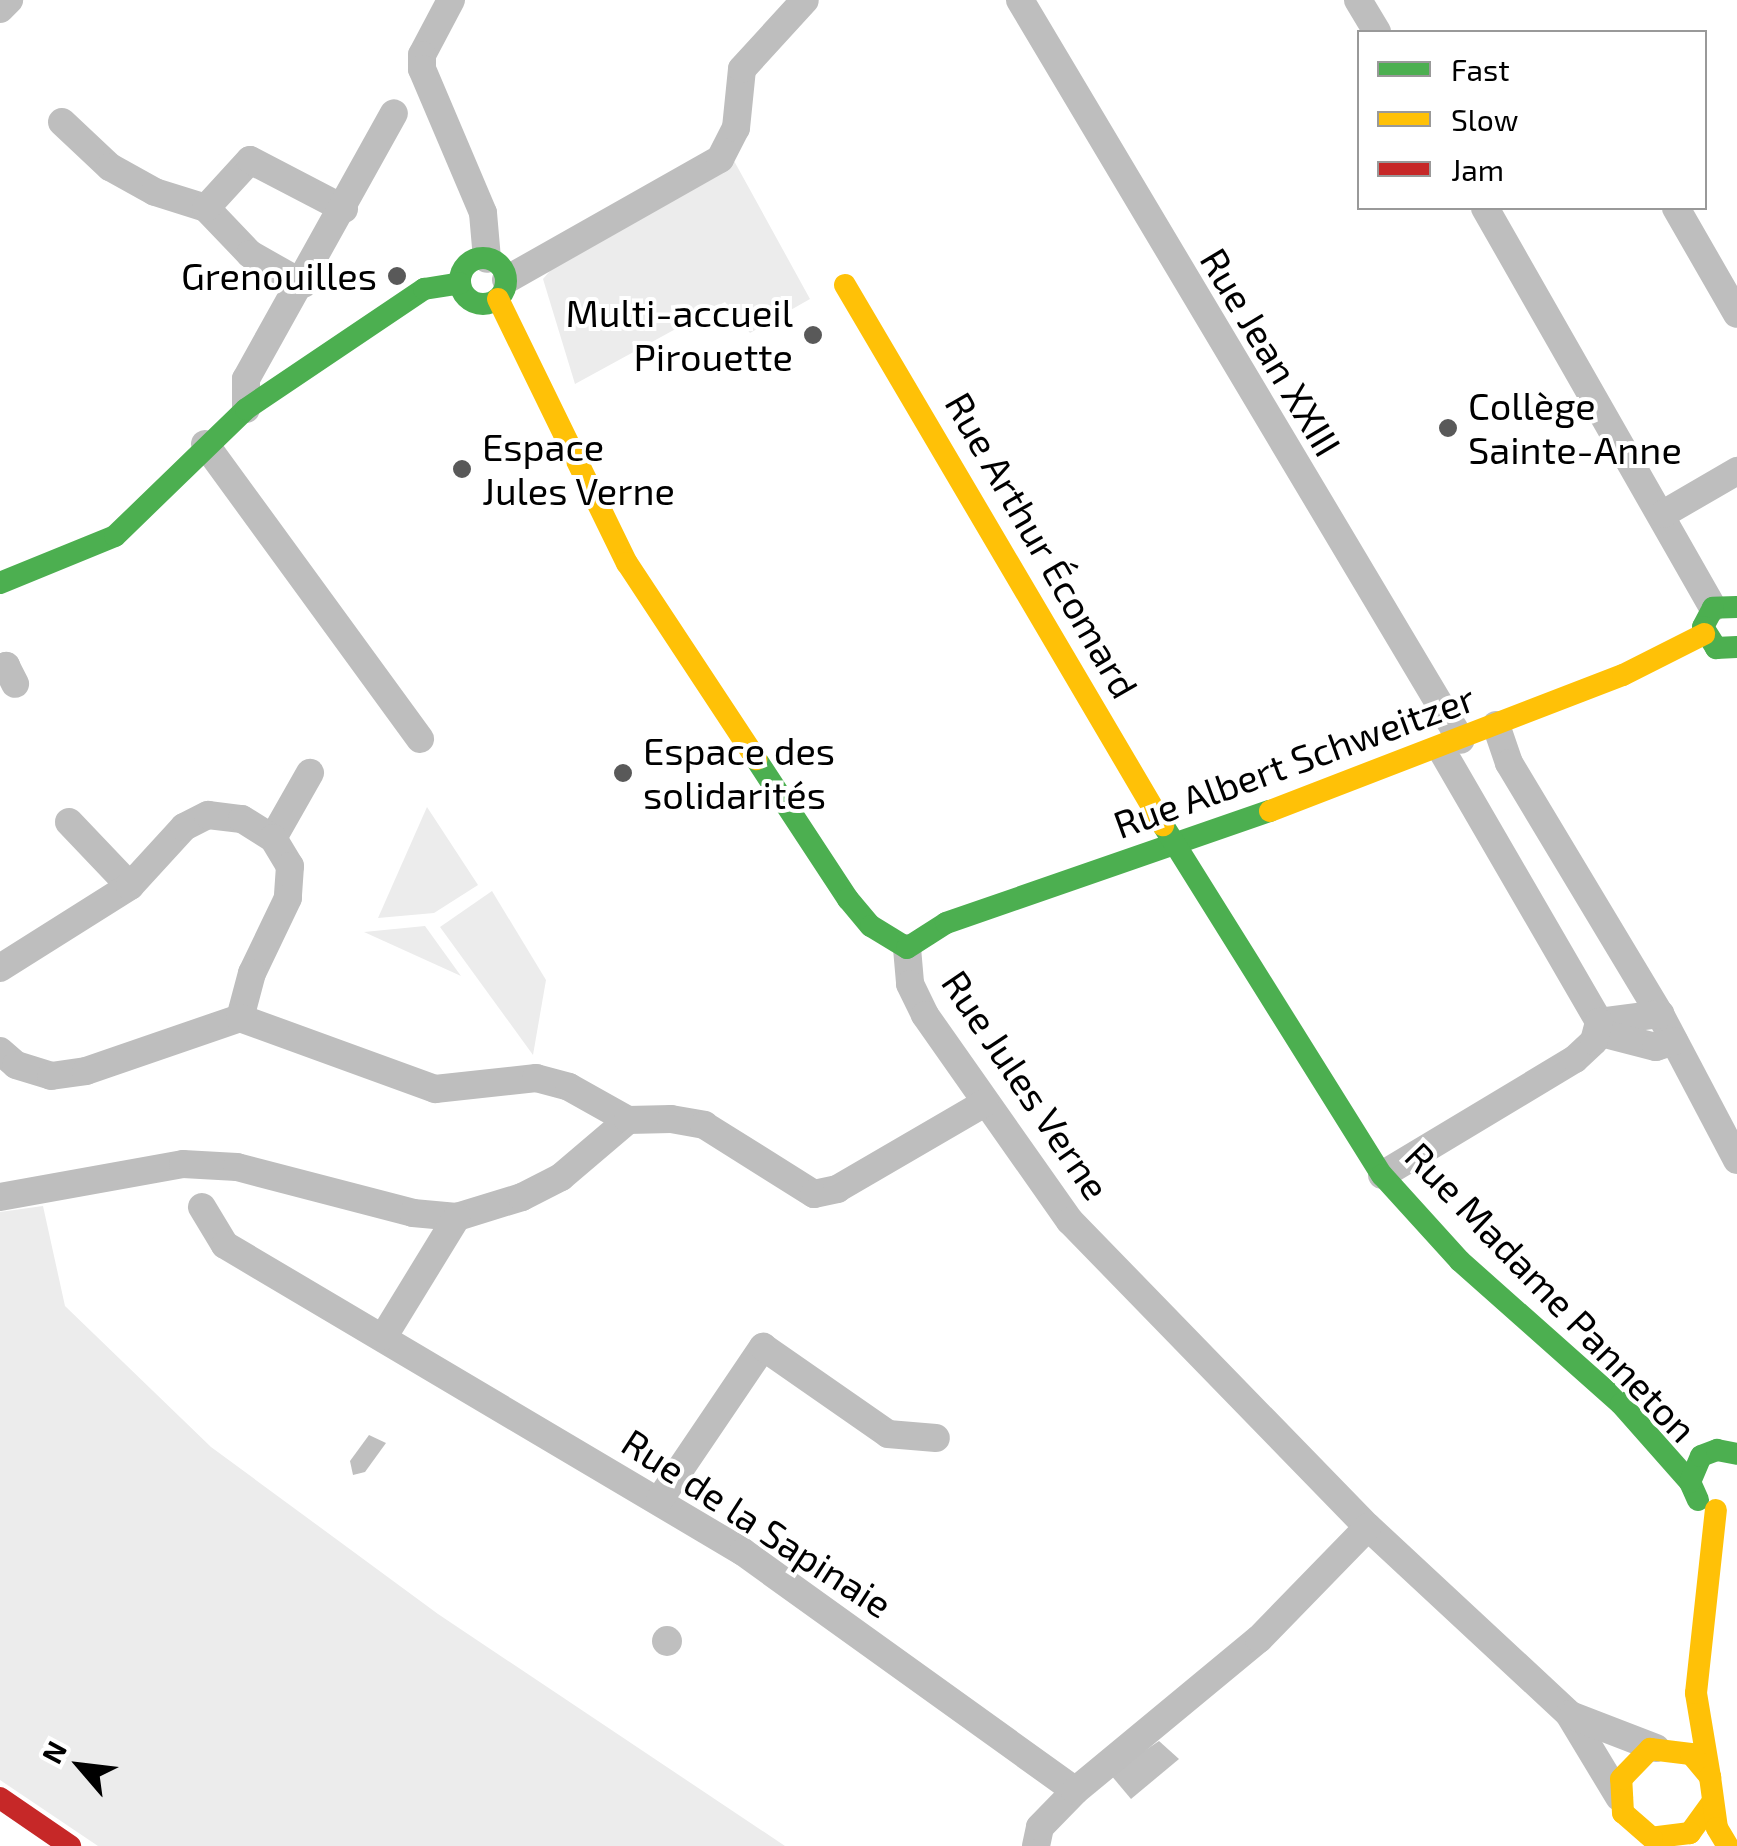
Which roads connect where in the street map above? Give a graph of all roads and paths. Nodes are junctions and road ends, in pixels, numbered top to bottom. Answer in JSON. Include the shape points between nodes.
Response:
{"nodes":[{"id":1,"x":9,"y":0,"type":"edge"},
{"id":2,"x":451,"y":0,"type":"edge"},
{"id":3,"x":805,"y":0,"type":"edge"},
{"id":4,"x":1020,"y":0,"type":"edge"},
{"id":5,"x":1358,"y":0,"type":"edge"},
{"id":6,"x":0,"y":9,"type":"edge"},
{"id":7,"x":1376,"y":30,"type":"edge"},
{"id":8,"x":394,"y":113,"type":"dead end"},
{"id":9,"x":62,"y":122,"type":"dead end"},
{"id":10,"x":206,"y":208,"type":"junction"},
{"id":11,"x":344,"y":209,"type":"junction"},
{"id":12,"x":1486,"y":210,"type":"edge"},
{"id":13,"x":1677,"y":210,"type":"edge"},
{"id":14,"x":497,"y":279,"type":"junction"},
{"id":15,"x":460,"y":283,"type":"junction"},
{"id":16,"x":303,"y":284,"type":"junction"},
{"id":17,"x":845,"y":285,"type":"dead end"},
{"id":18,"x":1737,"y":314,"type":"edge"},
{"id":19,"x":246,"y":409,"type":"junction"},
{"id":20,"x":206,"y":444,"type":"junction"},
{"id":21,"x":1737,"y":470,"type":"edge"},
{"id":22,"x":1663,"y":514,"type":"junction"},
{"id":23,"x":0,"y":582,"type":"edge"},
{"id":24,"x":1718,"y":616,"type":"edge"},
{"id":25,"x":1736,"y":648,"type":"edge"},
{"id":26,"x":1496,"y":725,"type":"junction"},
{"id":27,"x":420,"y":738,"type":"dead end"},
{"id":28,"x":1451,"y":744,"type":"junction"},
{"id":29,"x":310,"y":773,"type":"dead end"},
{"id":30,"x":69,"y":822,"type":"dead end"},
{"id":31,"x":273,"y":838,"type":"junction"},
{"id":32,"x":1175,"y":843,"type":"junction"},
{"id":33,"x":130,"y":886,"type":"junction"},
{"id":34,"x":907,"y":948,"type":"junction"},
{"id":35,"x":0,"y":968,"type":"edge"},
{"id":36,"x":1660,"y":1014,"type":"junction"},
{"id":37,"x":240,"y":1018,"type":"junction"},
{"id":38,"x":1598,"y":1027,"type":"junction"},
{"id":39,"x":1674,"y":1042,"type":"junction"},
{"id":40,"x":0,"y":1051,"type":"edge"},
{"id":41,"x":985,"y":1103,"type":"junction"},
{"id":42,"x":628,"y":1120,"type":"junction"},
{"id":43,"x":1736,"y":1156,"type":"edge"},
{"id":44,"x":1382,"y":1175,"type":"junction"},
{"id":45,"x":0,"y":1196,"type":"edge"},
{"id":46,"x":202,"y":1207,"type":"dead end"},
{"id":47,"x":457,"y":1217,"type":"junction"},
{"id":48,"x":384,"y":1336,"type":"junction"},
{"id":49,"x":1737,"y":1426,"type":"edge"},
{"id":50,"x":936,"y":1438,"type":"dead end"},
{"id":51,"x":1734,"y":1453,"type":"edge"},
{"id":52,"x":1690,"y":1482,"type":"junction"},
{"id":53,"x":660,"y":1499,"type":"junction"},
{"id":54,"x":1726,"y":1507,"type":"edge"},
{"id":55,"x":1368,"y":1528,"type":"junction"},
{"id":56,"x":1696,"y":1693,"type":"junction"},
{"id":57,"x":1569,"y":1714,"type":"junction"},
{"id":58,"x":1661,"y":1747,"type":"junction"},
{"id":59,"x":1710,"y":1777,"type":"junction"},
{"id":60,"x":1075,"y":1791,"type":"junction"},
{"id":61,"x":1619,"y":1796,"type":"junction"},
{"id":62,"x":0,"y":1798,"type":"edge"},
{"id":63,"x":1711,"y":1804,"type":"junction"},
{"id":64,"x":1637,"y":1839,"type":"edge"},
{"id":65,"x":1670,"y":1843,"type":"edge"},
{"id":66,"x":70,"y":1846,"type":"edge"},
{"id":67,"x":1036,"y":1846,"type":"edge"},
{"id":68,"x":1728,"y":1846,"type":"edge"}],
"edges":[{"from":1,"to":6,"type":"street"},
{"from":2,"to":14,"type":"street","name":"Rue Jules Verne","via":[[422,54],[426,79],[483,213]]},
{"from":3,"to":14,"type":"street","via":[[749,59],[737,86],[736,128],[720,159]]},
{"from":4,"to":28,"type":"street","name":"Rue Jean XXIII"},
{"from":5,"to":7,"type":"street"},
{"from":8,"to":11,"type":"street"},
{"from":9,"to":10,"type":"street","via":[[110,166],[155,192]]},
{"from":10,"to":11,"type":"street","via":[[250,160]]},
{"from":10,"to":16,"type":"street","via":[[250,254]]},
{"from":11,"to":16,"type":"street"},
{"from":12,"to":22,"type":"street","via":[[1568,362]]},
{"from":13,"to":18,"type":"street"},
{"from":14,"to":15,"type":"street","via":[[467,264]]},
{"from":14,"to":15,"type":"street","via":[[471,302]]},
{"from":14,"to":34,"type":"street","name":"Rue Jules Verne","via":[[627,562],[862,918]]},
{"from":15,"to":19,"type":"street","via":[[424,289]]},
{"from":16,"to":19,"type":"street","via":[[246,380]]},
{"from":17,"to":32,"type":"street","name":"Rue Arthur Écomard"},
{"from":19,"to":20,"type":"street"},
{"from":20,"to":23,"type":"street","via":[[115,536]]},
{"from":20,"to":27,"type":"street"},
{"from":21,"to":22,"type":"street"},
{"from":22,"to":24,"type":"street"},
{"from":24,"to":25,"type":"street","via":[[1716,648]]},
{"from":24,"to":26,"type":"street","name":"Rue Albert Schweitzer"},
{"from":26,"to":28,"type":"street","name":"Rue Albert Schweitzer"},
{"from":26,"to":36,"type":"street","via":[[1509,764]]},
{"from":28,"to":32,"type":"street","name":"Rue Albert Schweitzer"},
{"from":28,"to":38,"type":"street","name":"Rue Jean XXIII"},
{"from":29,"to":31,"type":"street"},
{"from":30,"to":33,"type":"street"},
{"from":31,"to":33,"type":"street","via":[[242,819],[208,815],[184,827]]},
{"from":31,"to":37,"type":"street","via":[[290,866],[288,898],[252,973]]},
{"from":32,"to":34,"type":"street","name":"Rue Albert Schweitzer","via":[[946,923]]},
{"from":32,"to":44,"type":"street","name":"Rue Madame Panneton"},
{"from":33,"to":35,"type":"street"},
{"from":34,"to":41,"type":"street","name":"Rue Jules Verne","via":[[916,998]]},
{"from":36,"to":38,"type":"street"},
{"from":36,"to":39,"type":"street"},
{"from":37,"to":40,"type":"street","via":[[86,1071],[50,1076],[16,1065]]},
{"from":37,"to":42,"type":"street","via":[[434,1089],[536,1078],[569,1087]]},
{"from":38,"to":39,"type":"street","via":[[1656,1047]]},
{"from":38,"to":44,"type":"street","via":[[1575,1059]]},
{"from":39,"to":43,"type":"street"},
{"from":41,"to":42,"type":"street","via":[[836,1188],[814,1194],[704,1125]]},
{"from":41,"to":55,"type":"street","name":"Rue Jules Verne","via":[[1070,1221]]},
{"from":42,"to":47,"type":"street","via":[[561,1176],[522,1197]]},
{"from":44,"to":52,"type":"street","name":"Rue Madame Panneton","via":[[1460,1262],[1621,1404]]},
{"from":45,"to":47,"type":"street","via":[[183,1164],[237,1166],[413,1213]]},
{"from":46,"to":48,"type":"street","name":"Rue de la Sapinaie","via":[[225,1245]]},
{"from":47,"to":48,"type":"street"},
{"from":48,"to":53,"type":"street","name":"Rue de la Sapinaie"},
{"from":49,"to":51,"type":"street"},
{"from":50,"to":53,"type":"street","via":[[888,1434],[764,1347]]},
{"from":51,"to":52,"type":"street","via":[[1701,1456]]},
{"from":52,"to":54,"type":"street","name":"Rue Madame Panneton","via":[[1698,1500]]},
{"from":53,"to":60,"type":"street","name":"Rue de la Sapinaie"},
{"from":54,"to":56,"type":"street"},
{"from":55,"to":57,"type":"street","name":"Rue Jules Verne"},
{"from":55,"to":60,"type":"street","via":[[1258,1639]]},
{"from":56,"to":58,"type":"street"},
{"from":56,"to":59,"type":"street"},
{"from":57,"to":58,"type":"street","name":"Rue Jules Verne"},
{"from":57,"to":61,"type":"street","name":"Rue Jules Verne"},
{"from":58,"to":59,"type":"street","via":[[1695,1757]]},
{"from":58,"to":61,"type":"street","via":[[1630,1763]]},
{"from":59,"to":63,"type":"street"},
{"from":60,"to":67,"type":"street","via":[[1040,1826]]},
{"from":61,"to":64,"type":"street"},
{"from":62,"to":66,"type":"street"},
{"from":63,"to":65,"type":"street","via":[[1694,1830]]},
{"from":63,"to":68,"type":"street"},
{"from":64,"to":65,"type":"street"}]}
